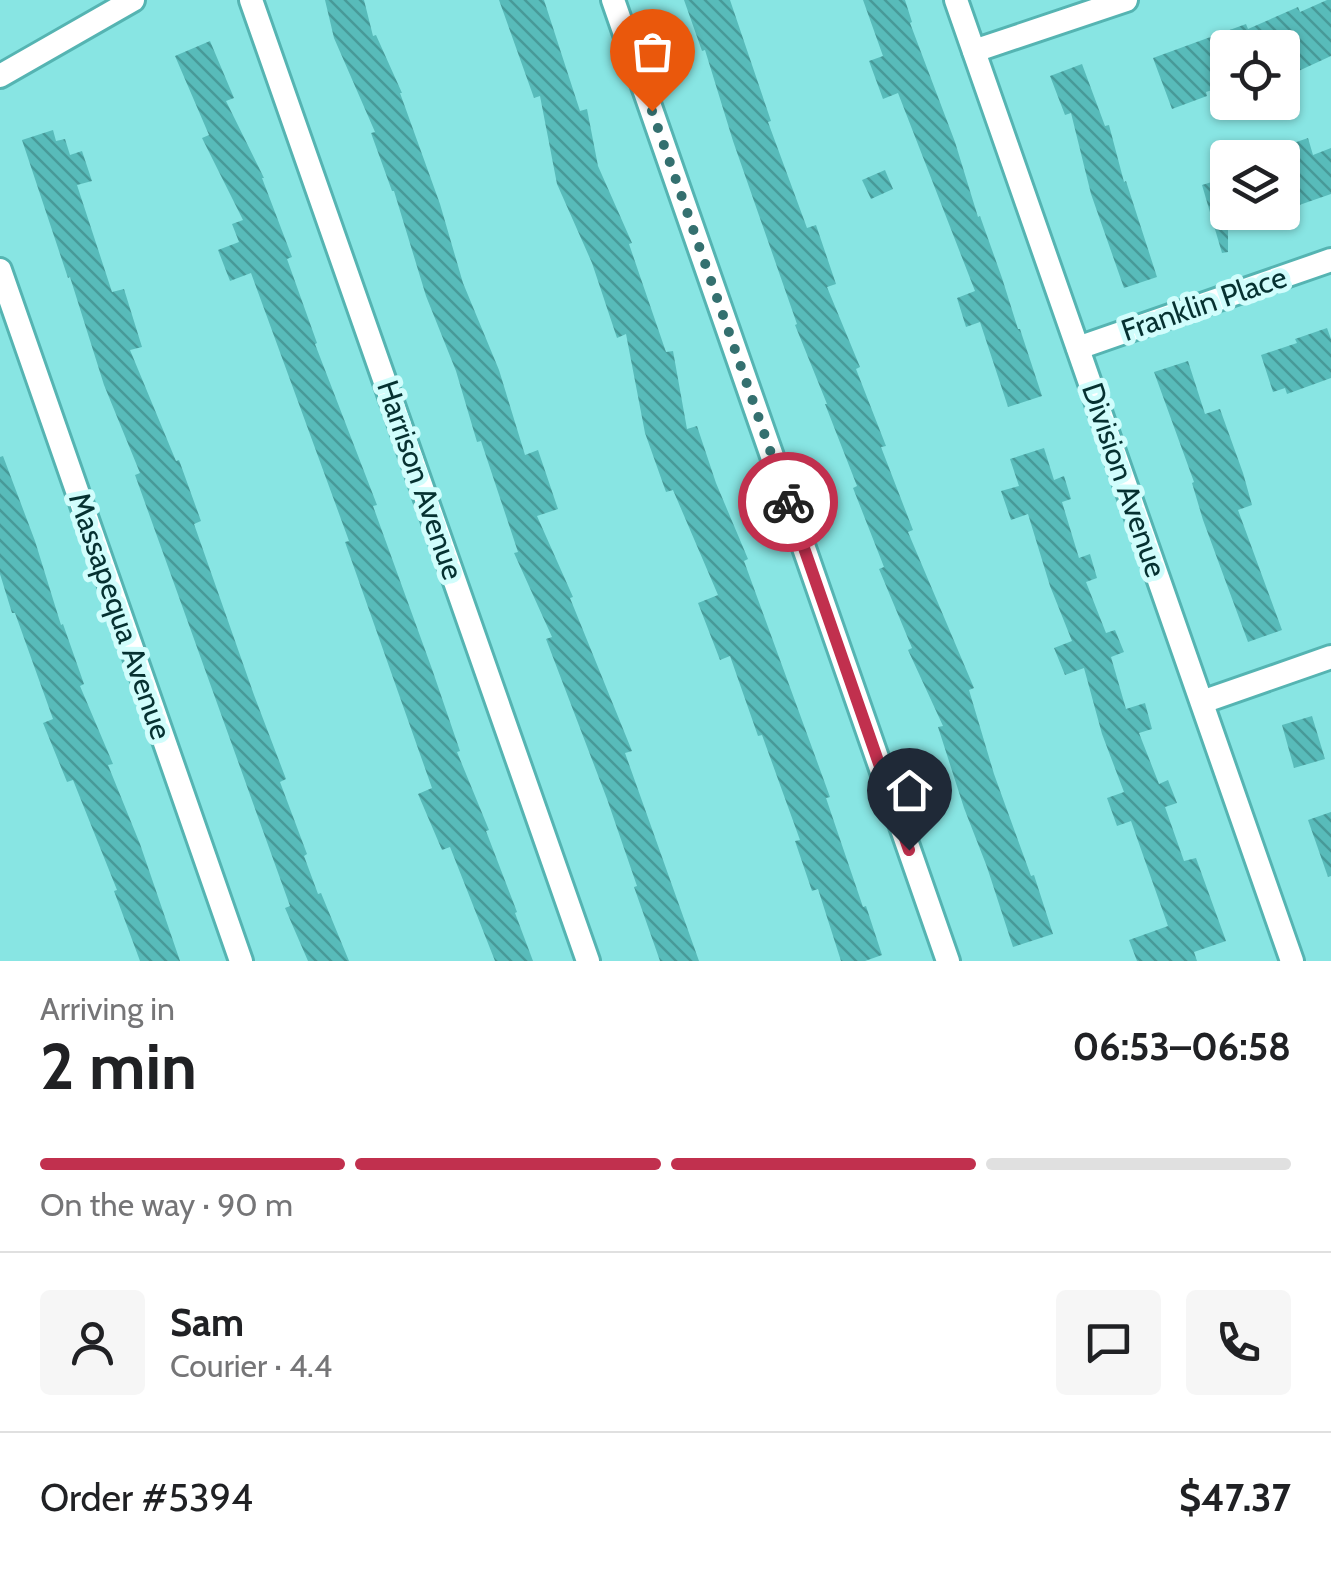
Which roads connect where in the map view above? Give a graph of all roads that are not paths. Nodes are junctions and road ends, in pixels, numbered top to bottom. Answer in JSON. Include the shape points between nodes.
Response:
{"nodes":[{"id":1,"x":134,"y":0,"type":"edge"},
{"id":2,"x":251,"y":0,"type":"edge"},
{"id":3,"x":613,"y":0,"type":"edge"},
{"id":4,"x":956,"y":0,"type":"edge"},
{"id":5,"x":1126,"y":0,"type":"edge"},
{"id":6,"x":974,"y":52,"type":"junction"},
{"id":7,"x":0,"y":76,"type":"edge"},
{"id":8,"x":1331,"y":260,"type":"edge"},
{"id":9,"x":0,"y":270,"type":"edge"},
{"id":10,"x":1078,"y":348,"type":"junction"},
{"id":11,"x":1331,"y":657,"type":"edge"},
{"id":12,"x":1202,"y":702,"type":"junction"},
{"id":13,"x":241,"y":961,"type":"edge"},
{"id":14,"x":588,"y":961,"type":"edge"},
{"id":15,"x":948,"y":961,"type":"edge"},
{"id":16,"x":1292,"y":961,"type":"edge"}],
"edges":[{"from":1,"to":7,"type":"street"},
{"from":2,"to":14,"type":"street","name":"Harrison Avenue"},
{"from":3,"to":15,"type":"street"},
{"from":4,"to":6,"type":"street","name":"Division Avenue"},
{"from":5,"to":6,"type":"street"},
{"from":6,"to":10,"type":"street","name":"Division Avenue"},
{"from":8,"to":10,"type":"street","name":"Franklin Place"},
{"from":9,"to":13,"type":"street","name":"Massapequa Avenue"},
{"from":10,"to":12,"type":"street","name":"Division Avenue"},
{"from":11,"to":12,"type":"street"},
{"from":12,"to":16,"type":"street","name":"Division Avenue"}]}
